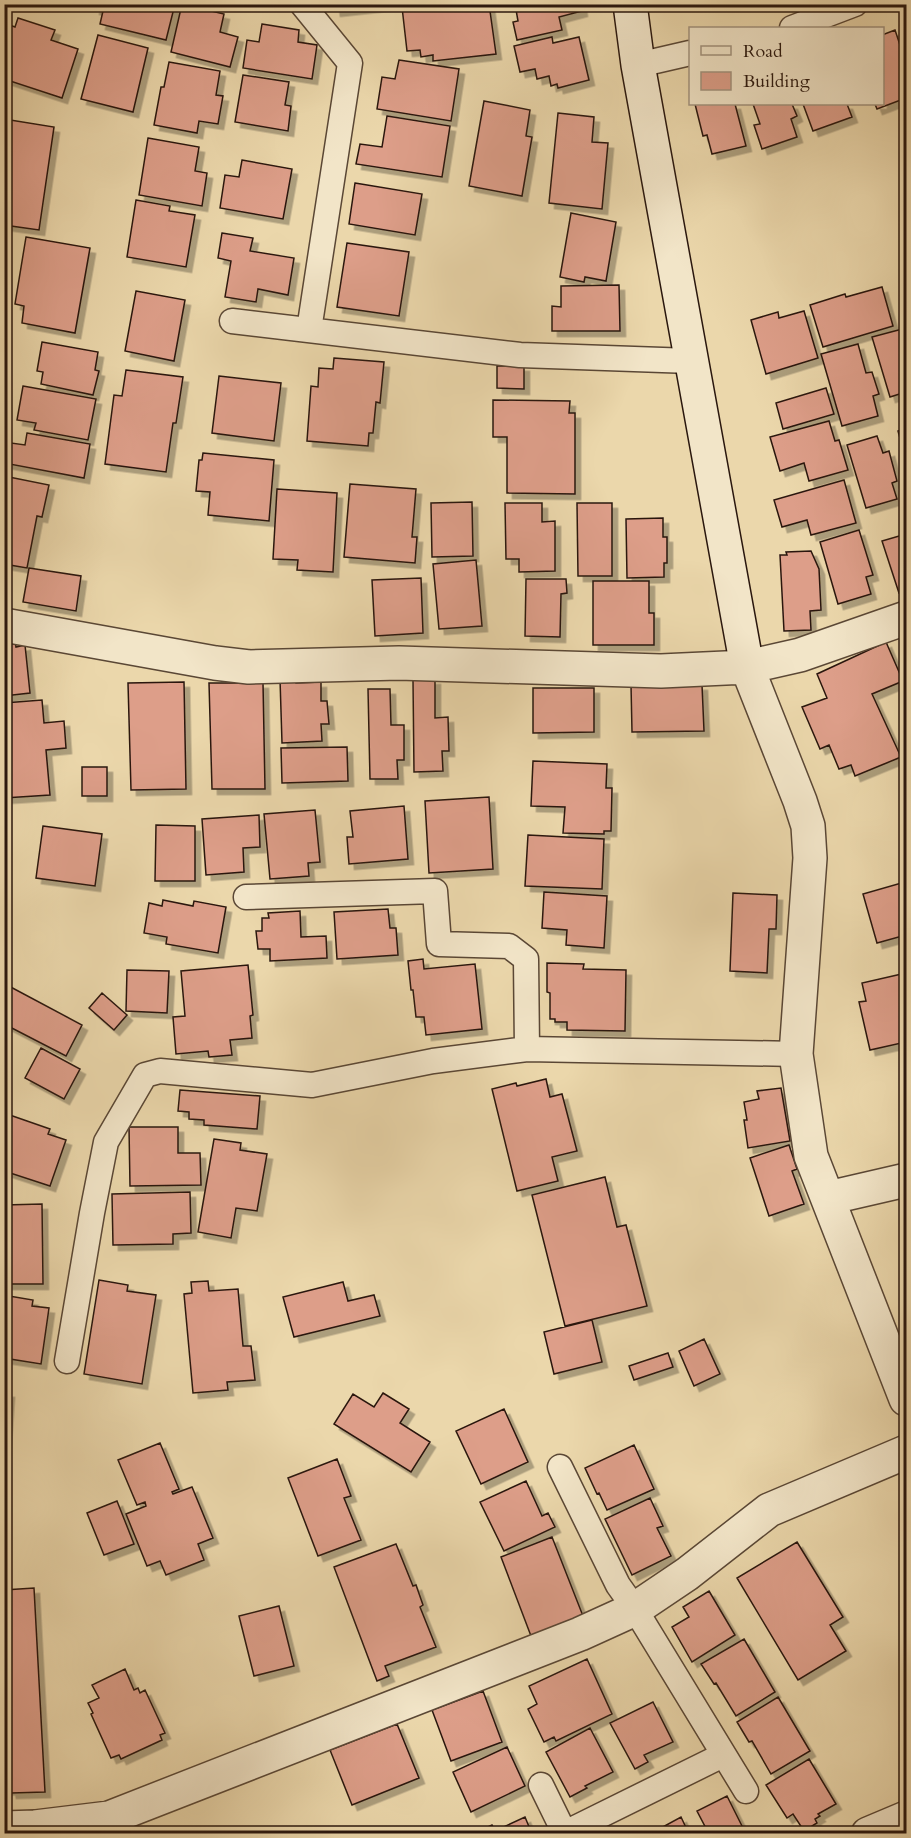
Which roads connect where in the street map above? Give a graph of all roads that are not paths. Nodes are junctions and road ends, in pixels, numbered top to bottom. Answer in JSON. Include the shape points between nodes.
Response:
{"nodes":[{"id":1,"x":302,"y":4,"type":"edge"},
{"id":2,"x":630,"y":4,"type":"edge"},
{"id":3,"x":855,"y":4,"type":"edge"},
{"id":4,"x":795,"y":27,"type":"edge"},
{"id":5,"x":689,"y":53,"type":"edge"},
{"id":6,"x":638,"y":65,"type":"junction"},
{"id":7,"x":232,"y":321,"type":"dead end"},
{"id":8,"x":309,"y":330,"type":"junction"},
{"id":9,"x":691,"y":361,"type":"junction"},
{"id":10,"x":906,"y":618,"type":"edge"},
{"id":11,"x":4,"y":625,"type":"edge"},
{"id":12,"x":747,"y":667,"type":"junction"},
{"id":13,"x":246,"y":897,"type":"dead end"},
{"id":14,"x":527,"y":1049,"type":"junction"},
{"id":15,"x":796,"y":1054,"type":"junction"},
{"id":16,"x":906,"y":1180,"type":"edge"},
{"id":17,"x":828,"y":1198,"type":"junction"},
{"id":18,"x":67,"y":1362,"type":"dead end"},
{"id":19,"x":906,"y":1399,"type":"edge"},
{"id":20,"x":906,"y":1452,"type":"edge"},
{"id":21,"x":561,"y":1467,"type":"dead end"},
{"id":22,"x":635,"y":1610,"type":"junction"},
{"id":23,"x":723,"y":1755,"type":"junction"},
{"id":24,"x":541,"y":1785,"type":"dead end"},
{"id":25,"x":746,"y":1791,"type":"dead end"},
{"id":26,"x":906,"y":1818,"type":"edge"},
{"id":27,"x":25,"y":1829,"type":"edge"},
{"id":28,"x":565,"y":1833,"type":"edge"},
{"id":29,"x":868,"y":1833,"type":"edge"}],
"edges":[{"from":1,"to":8,"type":"lane","via":[[350,63]]},
{"from":2,"to":6,"type":"street"},
{"from":3,"to":4,"type":"lane"},
{"from":5,"to":6,"type":"lane"},
{"from":6,"to":9,"type":"street"},
{"from":7,"to":8,"type":"lane"},
{"from":8,"to":9,"type":"lane","via":[[520,355]]},
{"from":9,"to":12,"type":"street"},
{"from":10,"to":12,"type":"street","via":[[800,655]]},
{"from":11,"to":12,"type":"street","via":[[249,667],[399,663],[661,671]]},
{"from":12,"to":15,"type":"street","via":[[808,826],[810,858]]},
{"from":13,"to":14,"type":"lane","via":[[435,891],[439,944],[509,946],[526,959]]},
{"from":14,"to":15,"type":"lane"},
{"from":14,"to":18,"type":"lane","via":[[433,1061],[312,1084],[160,1071],[145,1076],[106,1142]]},
{"from":15,"to":17,"type":"street","via":[[811,1156]]},
{"from":16,"to":17,"type":"street"},
{"from":17,"to":19,"type":"street"},
{"from":20,"to":22,"type":"street","via":[[769,1510]]},
{"from":21,"to":22,"type":"lane","via":[[618,1585]]},
{"from":22,"to":23,"type":"lane"},
{"from":22,"to":27,"type":"street","via":[[109,1818]]},
{"from":23,"to":25,"type":"lane"},
{"from":23,"to":28,"type":"lane"},
{"from":24,"to":28,"type":"lane"},
{"from":26,"to":29,"type":"street"}]}
